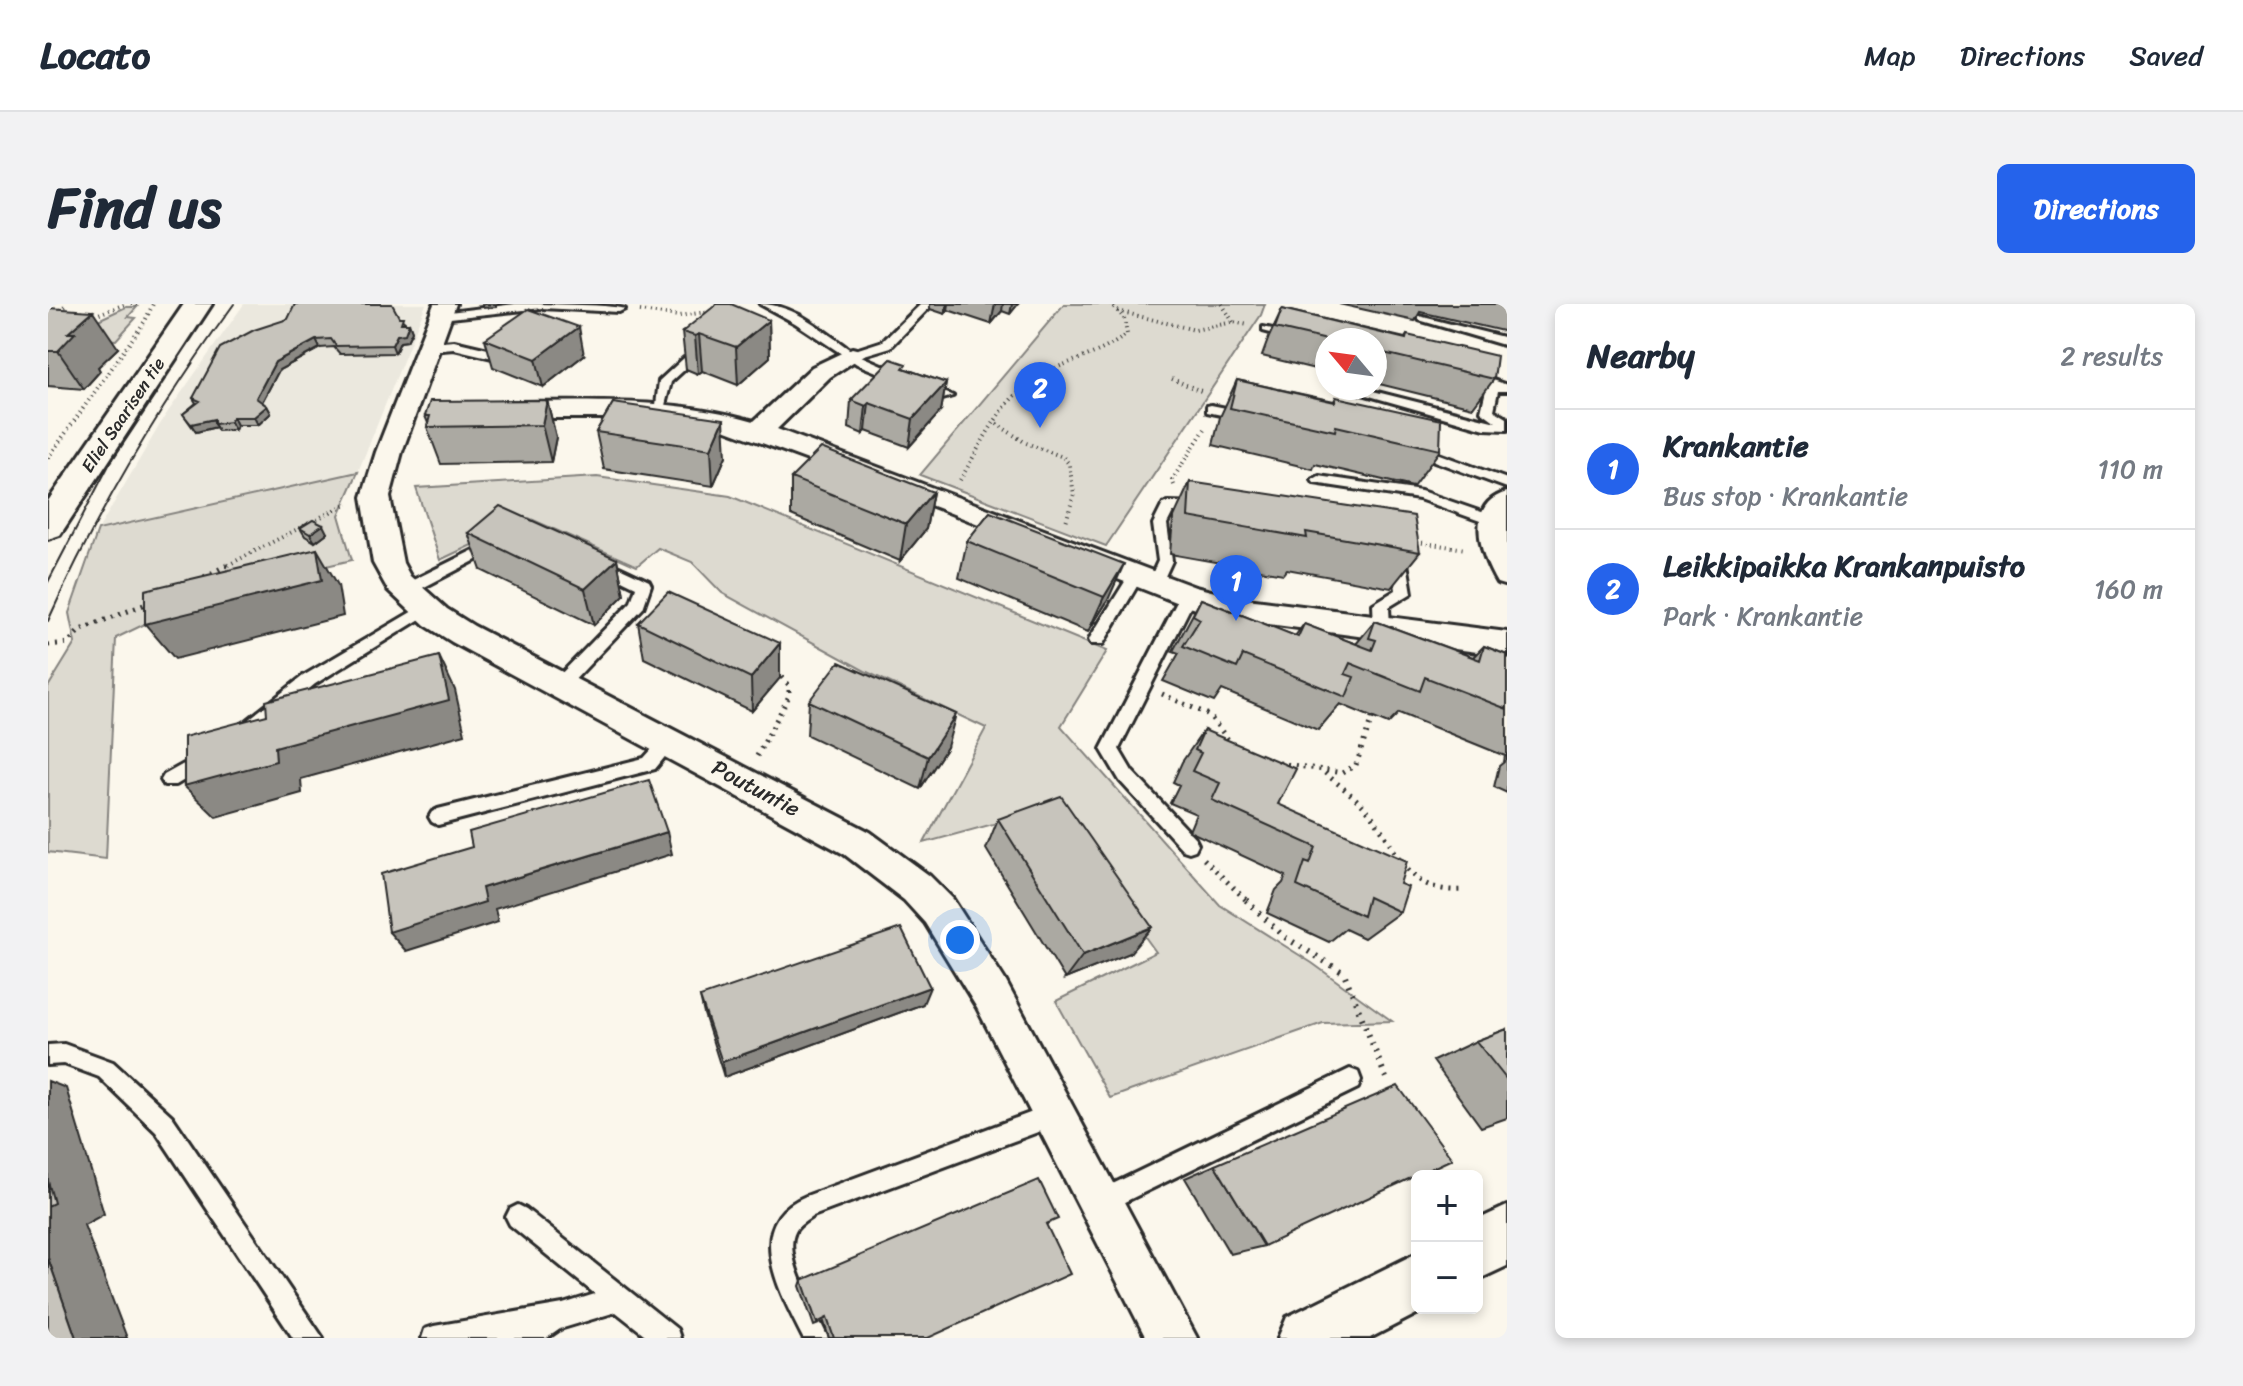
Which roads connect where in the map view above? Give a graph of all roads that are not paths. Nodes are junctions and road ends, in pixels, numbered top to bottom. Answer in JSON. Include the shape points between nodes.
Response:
{"nodes":[{"id":1,"x":178,"y":304,"type":"edge"},
{"id":2,"x":198,"y":304,"type":"edge"},
{"id":3,"x":766,"y":304,"type":"edge"},
{"id":4,"x":927,"y":304,"type":"edge"},
{"id":5,"x":545,"y":305,"type":"edge"},
{"id":6,"x":619,"y":309,"type":"road end"},
{"id":7,"x":443,"y":310,"type":"edge"},
{"id":8,"x":1423,"y":318,"type":"dead end"},
{"id":9,"x":1267,"y":329,"type":"road end"},
{"id":10,"x":1315,"y":341,"type":"edge"},
{"id":11,"x":1507,"y":342,"type":"edge"},
{"id":12,"x":430,"y":347,"type":"junction"},
{"id":13,"x":852,"y":355,"type":"junction"},
{"id":14,"x":501,"y":356,"type":"edge"},
{"id":15,"x":688,"y":361,"type":"edge"},
{"id":16,"x":1446,"y":370,"type":"edge"},
{"id":17,"x":1504,"y":387,"type":"edge"},
{"id":18,"x":947,"y":396,"type":"edge"},
{"id":19,"x":1387,"y":399,"type":"edge"},
{"id":20,"x":1211,"y":409,"type":"dead end"},
{"id":21,"x":407,"y":410,"type":"junction"},
{"id":22,"x":470,"y":410,"type":"edge"},
{"id":23,"x":659,"y":410,"type":"junction"},
{"id":24,"x":439,"y":411,"type":"edge"},
{"id":25,"x":1255,"y":417,"type":"edge"},
{"id":26,"x":1507,"y":424,"type":"edge"},
{"id":27,"x":759,"y":431,"type":"junction"},
{"id":28,"x":1392,"y":442,"type":"edge"},
{"id":29,"x":1319,"y":480,"type":"dead end"},
{"id":30,"x":1507,"y":484,"type":"edge"},
{"id":31,"x":48,"y":493,"type":"edge"},
{"id":32,"x":1500,"y":511,"type":"edge"},
{"id":33,"x":1216,"y":517,"type":"edge"},
{"id":34,"x":48,"y":527,"type":"edge"},
{"id":35,"x":509,"y":537,"type":"edge"},
{"id":36,"x":1386,"y":542,"type":"edge"},
{"id":37,"x":590,"y":559,"type":"edge"},
{"id":38,"x":1507,"y":576,"type":"edge"},
{"id":39,"x":1146,"y":580,"type":"junction"},
{"id":40,"x":1188,"y":596,"type":"junction"},
{"id":41,"x":415,"y":599,"type":"junction"},
{"id":42,"x":1382,"y":628,"type":"junction"},
{"id":43,"x":1097,"y":640,"type":"dead end"},
{"id":44,"x":1507,"y":644,"type":"edge"},
{"id":45,"x":560,"y":685,"type":"junction"},
{"id":46,"x":669,"y":742,"type":"junction"},
{"id":47,"x":170,"y":780,"type":"dead end"},
{"id":48,"x":438,"y":817,"type":"dead end"},
{"id":49,"x":1189,"y":844,"type":"road end"},
{"id":50,"x":48,"y":1055,"type":"edge"},
{"id":51,"x":1350,"y":1080,"type":"dead end"},
{"id":52,"x":1054,"y":1115,"type":"junction"},
{"id":53,"x":1100,"y":1202,"type":"junction"},
{"id":54,"x":518,"y":1217,"type":"dead end"},
{"id":55,"x":1507,"y":1235,"type":"edge"},
{"id":56,"x":1483,"y":1248,"type":"edge"},
{"id":57,"x":1411,"y":1286,"type":"edge"},
{"id":58,"x":619,"y":1299,"type":"junction"},
{"id":59,"x":563,"y":1316,"type":"junction"},
{"id":60,"x":1343,"y":1330,"type":"edge"},
{"id":61,"x":311,"y":1338,"type":"edge"},
{"id":62,"x":434,"y":1338,"type":"edge"},
{"id":63,"x":523,"y":1338,"type":"edge"},
{"id":64,"x":668,"y":1338,"type":"edge"},
{"id":65,"x":816,"y":1338,"type":"edge"},
{"id":66,"x":1172,"y":1338,"type":"edge"}],
"edges":[{"from":1,"to":31,"type":"main road","name":"Eliel Saarisen tie"},
{"from":2,"to":34,"type":"main road","name":"Eliel Saarisen tie"},
{"from":3,"to":13,"type":"lane","via":[[788,312]]},
{"from":4,"to":13,"type":"lane","via":[[887,344]]},
{"from":5,"to":6,"type":"lane"},
{"from":5,"to":7,"type":"lane"},
{"from":7,"to":12,"type":"street","name":"Poutuntie"},
{"from":8,"to":11,"type":"lane"},
{"from":9,"to":10,"type":"lane"},
{"from":12,"to":14,"type":"lane","via":[[454,345]]},
{"from":12,"to":21,"type":"street","name":"Poutuntie"},
{"from":13,"to":18,"type":"lane"},
{"from":13,"to":27,"type":"street","via":[[821,372]]},
{"from":15,"to":23,"type":"lane","via":[[665,381]]},
{"from":16,"to":17,"type":"lane"},
{"from":17,"to":26,"type":"lane","via":[[1493,387],[1487,411]]},
{"from":19,"to":26,"type":"lane","via":[[1485,425]]},
{"from":20,"to":25,"type":"lane"},
{"from":21,"to":24,"type":"street"},
{"from":21,"to":41,"type":"street","name":"Poutuntie","via":[[376,497],[388,563]]},
{"from":22,"to":23,"type":"street"},
{"from":23,"to":27,"type":"street"},
{"from":27,"to":39,"type":"street"},
{"from":28,"to":30,"type":"lane"},
{"from":29,"to":32,"type":"lane"},
{"from":32,"to":38,"type":"street","via":[[1493,549]]},
{"from":33,"to":39,"type":"lane","via":[[1192,506],[1168,507],[1160,524],[1165,561]]},
{"from":35,"to":41,"type":"lane"},
{"from":36,"to":42,"type":"lane","via":[[1398,551],[1404,593],[1381,604]]},
{"from":37,"to":45,"type":"lane","via":[[644,585],[638,604]]},
{"from":39,"to":40,"type":"street"},
{"from":39,"to":43,"type":"lane"},
{"from":40,"to":42,"type":"street","via":[[1239,609]]},
{"from":40,"to":49,"type":"lane","via":[[1110,749],[1126,776]]},
{"from":41,"to":45,"type":"street","name":"Poutuntie","via":[[463,634]]},
{"from":41,"to":47,"type":"lane","via":[[231,742]]},
{"from":42,"to":44,"type":"street","via":[[1455,646]]},
{"from":45,"to":46,"type":"street","name":"Poutuntie"},
{"from":46,"to":48,"type":"lane","via":[[649,764]]},
{"from":46,"to":52,"type":"street","name":"Poutuntie","via":[[857,843],[917,888],[958,938]]},
{"from":50,"to":61,"type":"lane","via":[[64,1054],[106,1069],[164,1124]]},
{"from":51,"to":53,"type":"lane"},
{"from":52,"to":53,"type":"street","name":"Poutuntie"},
{"from":52,"to":65,"type":"lane","via":[[806,1207],[785,1225],[782,1245],[789,1282]]},
{"from":53,"to":66,"type":"street","name":"Poutuntie"},
{"from":54,"to":58,"type":"lane"},
{"from":55,"to":56,"type":"main road"},
{"from":57,"to":60,"type":"main road"},
{"from":58,"to":59,"type":"lane"},
{"from":58,"to":64,"type":"lane"},
{"from":59,"to":62,"type":"lane"},
{"from":59,"to":63,"type":"lane"}]}
